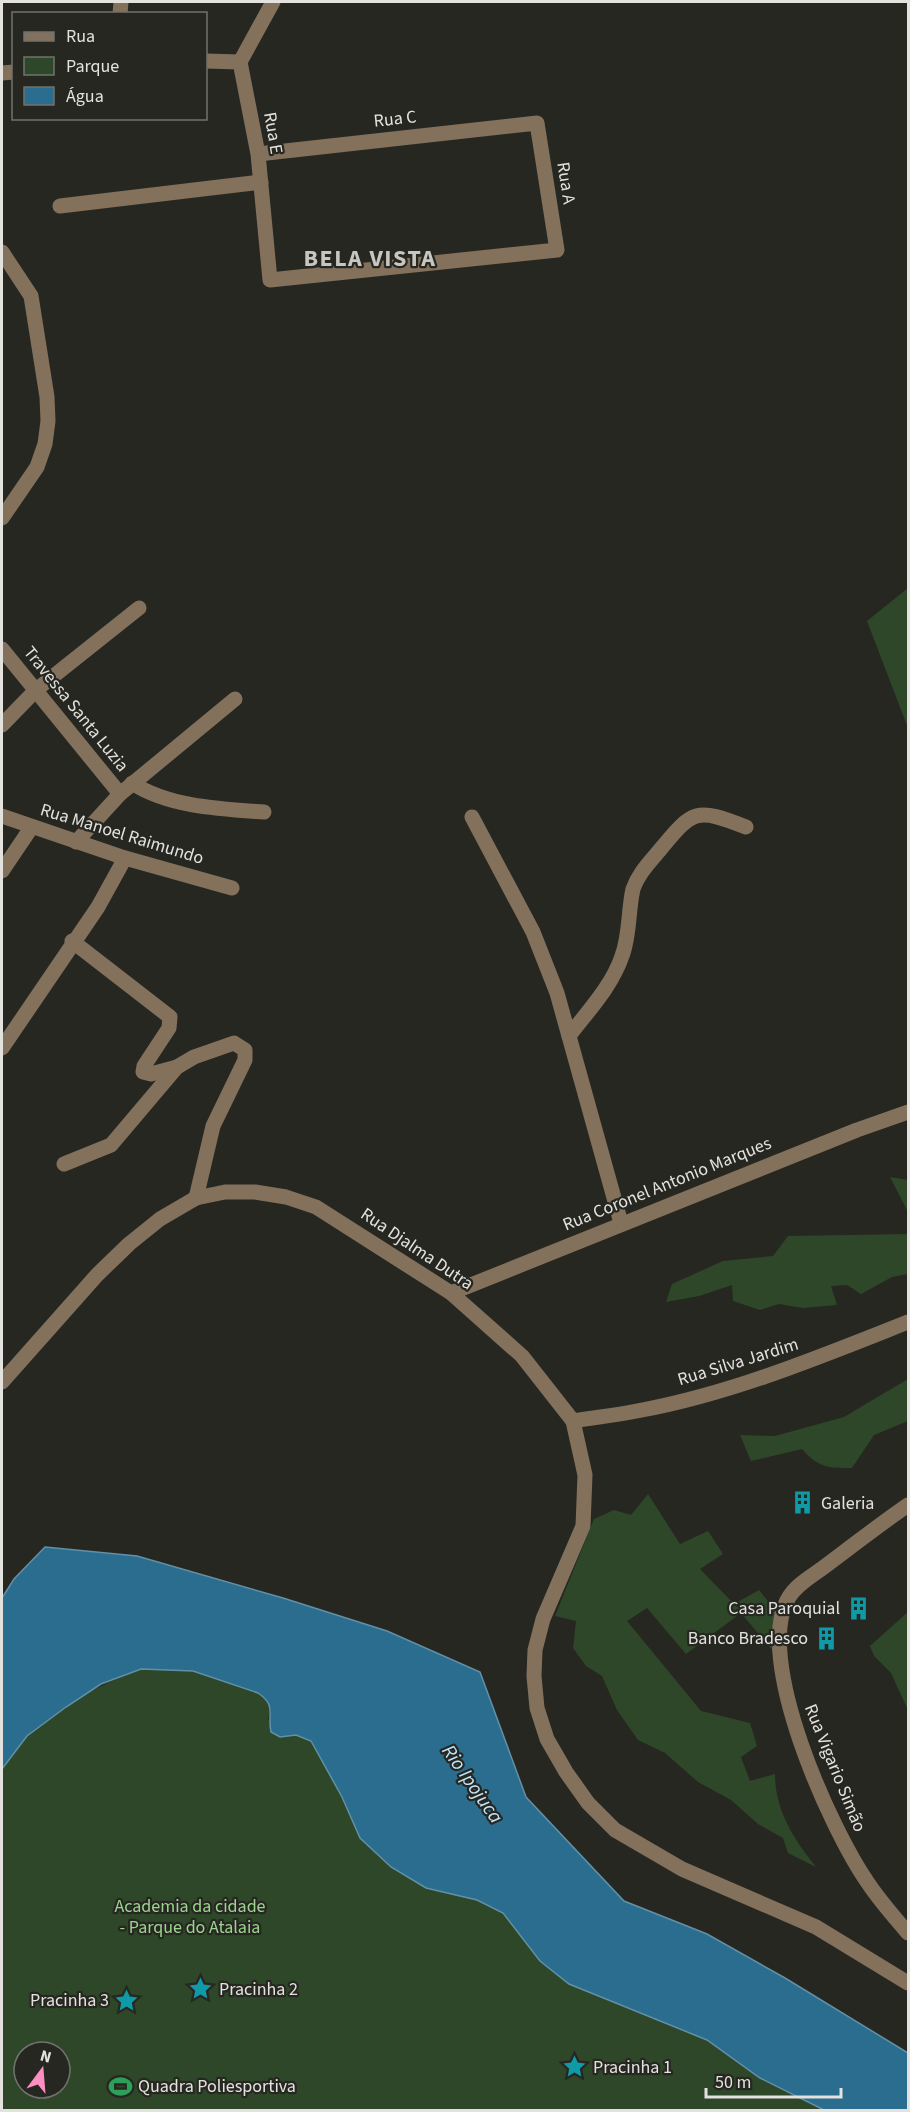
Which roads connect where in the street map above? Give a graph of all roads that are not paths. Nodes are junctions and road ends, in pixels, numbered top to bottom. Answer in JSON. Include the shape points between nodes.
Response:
{"nodes":[{"id":1,"x":273,"y":2,"type":"edge"},
{"id":2,"x":207,"y":61,"type":"edge"},
{"id":3,"x":240,"y":62,"type":"junction"},
{"id":4,"x":537,"y":123,"type":"joint"},
{"id":5,"x":258,"y":154,"type":"junction"},
{"id":6,"x":261,"y":182,"type":"junction"},
{"id":7,"x":60,"y":206,"type":"dead end"},
{"id":8,"x":2,"y":252,"type":"edge"},
{"id":9,"x":270,"y":280,"type":"joint"},
{"id":10,"x":2,"y":518,"type":"edge"},
{"id":11,"x":139,"y":608,"type":"dead end"},
{"id":12,"x":2,"y":649,"type":"edge"},
{"id":13,"x":36,"y":690,"type":"junction"},
{"id":14,"x":235,"y":699,"type":"dead end"},
{"id":15,"x":2,"y":725,"type":"edge"},
{"id":16,"x":132,"y":783,"type":"junction"},
{"id":17,"x":120,"y":794,"type":"junction"},
{"id":18,"x":264,"y":812,"type":"dead end"},
{"id":19,"x":2,"y":816,"type":"edge"},
{"id":20,"x":472,"y":817,"type":"dead end"},
{"id":21,"x":746,"y":827,"type":"dead end"},
{"id":22,"x":31,"y":828,"type":"junction"},
{"id":23,"x":76,"y":842,"type":"junction"},
{"id":24,"x":125,"y":858,"type":"junction"},
{"id":25,"x":2,"y":871,"type":"edge"},
{"id":26,"x":232,"y":888,"type":"dead end"},
{"id":27,"x":72,"y":941,"type":"junction"},
{"id":28,"x":8,"y":1025,"type":"edge"},
{"id":29,"x":569,"y":1036,"type":"junction"},
{"id":30,"x":2,"y":1048,"type":"edge"},
{"id":31,"x":177,"y":1067,"type":"junction"},
{"id":32,"x":904,"y":1114,"type":"edge"},
{"id":33,"x":64,"y":1164,"type":"dead end"},
{"id":34,"x":196,"y":1198,"type":"junction"},
{"id":35,"x":621,"y":1223,"type":"junction"},
{"id":36,"x":451,"y":1293,"type":"junction"},
{"id":37,"x":909,"y":1323,"type":"edge"},
{"id":38,"x":2,"y":1382,"type":"edge"},
{"id":39,"x":573,"y":1421,"type":"junction"},
{"id":40,"x":909,"y":1505,"type":"edge"},
{"id":41,"x":909,"y":1933,"type":"edge"},
{"id":42,"x":909,"y":1983,"type":"edge"}],
"edges":[{"from":1,"to":3,"type":"street"},
{"from":2,"to":3,"type":"street"},
{"from":3,"to":5,"type":"street","name":"Rua E"},
{"from":4,"to":5,"type":"street","name":"Rua C"},
{"from":4,"to":9,"type":"street","name":"Rua A","via":[[557,250]]},
{"from":5,"to":6,"type":"street","name":"Rua E"},
{"from":6,"to":7,"type":"street"},
{"from":6,"to":9,"type":"street","name":"Rua E"},
{"from":8,"to":10,"type":"street","via":[[32,296],[48,421],[37,467]]},
{"from":11,"to":13,"type":"street"},
{"from":12,"to":13,"type":"street","name":"Travessa Santa Luzia"},
{"from":13,"to":15,"type":"street"},
{"from":13,"to":17,"type":"street","name":"Travessa Santa Luzia"},
{"from":14,"to":16,"type":"street"},
{"from":16,"to":17,"type":"street"},
{"from":16,"to":18,"type":"street","via":[[151,795],[218,809]]},
{"from":17,"to":23,"type":"street"},
{"from":19,"to":22,"type":"street","name":"Rua Manoel Raimundo"},
{"from":20,"to":29,"type":"street","via":[[541,949]]},
{"from":21,"to":29,"type":"street","via":[[713,814],[687,818],[678,828],[640,874],[617,969]]},
{"from":22,"to":23,"type":"street","name":"Rua Manoel Raimundo"},
{"from":22,"to":25,"type":"street"},
{"from":23,"to":24,"type":"street","name":"Rua Manoel Raimundo"},
{"from":24,"to":26,"type":"street","name":"Rua Manoel Raimundo"},
{"from":24,"to":27,"type":"street","via":[[98,907]]},
{"from":27,"to":28,"type":"street"},
{"from":27,"to":31,"type":"street","via":[[170,1017],[170,1028],[143,1072],[151,1074]]},
{"from":28,"to":30,"type":"street"},
{"from":29,"to":35,"type":"street"},
{"from":31,"to":33,"type":"street","via":[[111,1145]]},
{"from":31,"to":34,"type":"street","via":[[229,1043],[239,1044],[245,1050],[245,1060],[213,1126]]},
{"from":32,"to":35,"type":"street","name":"Rua Coronel Antonio Marques"},
{"from":34,"to":36,"type":"street","name":"Rua Djalma Dutra","via":[[225,1192],[255,1192],[286,1197],[316,1208]]},
{"from":34,"to":38,"type":"street","name":"Rua Djalma Dutra","via":[[160,1219],[97,1275]]},
{"from":35,"to":36,"type":"street","name":"Rua Coronel Antonio Marques"},
{"from":36,"to":39,"type":"street","name":"Rua Djalma Dutra","via":[[522,1356]]},
{"from":37,"to":39,"type":"street","name":"Rua Silva Jardim","via":[[805,1363],[711,1392],[643,1410]]},
{"from":39,"to":42,"type":"street","via":[[585,1475],[583,1526],[543,1619],[535,1650],[534,1676],[540,1718],[566,1772],[588,1803],[615,1830],[682,1869],[816,1927]]},
{"from":40,"to":41,"type":"street","name":"Rua Vigario Simão","via":[[801,1584],[788,1599],[781,1619],[780,1655],[795,1729],[850,1855],[868,1884]]}]}
